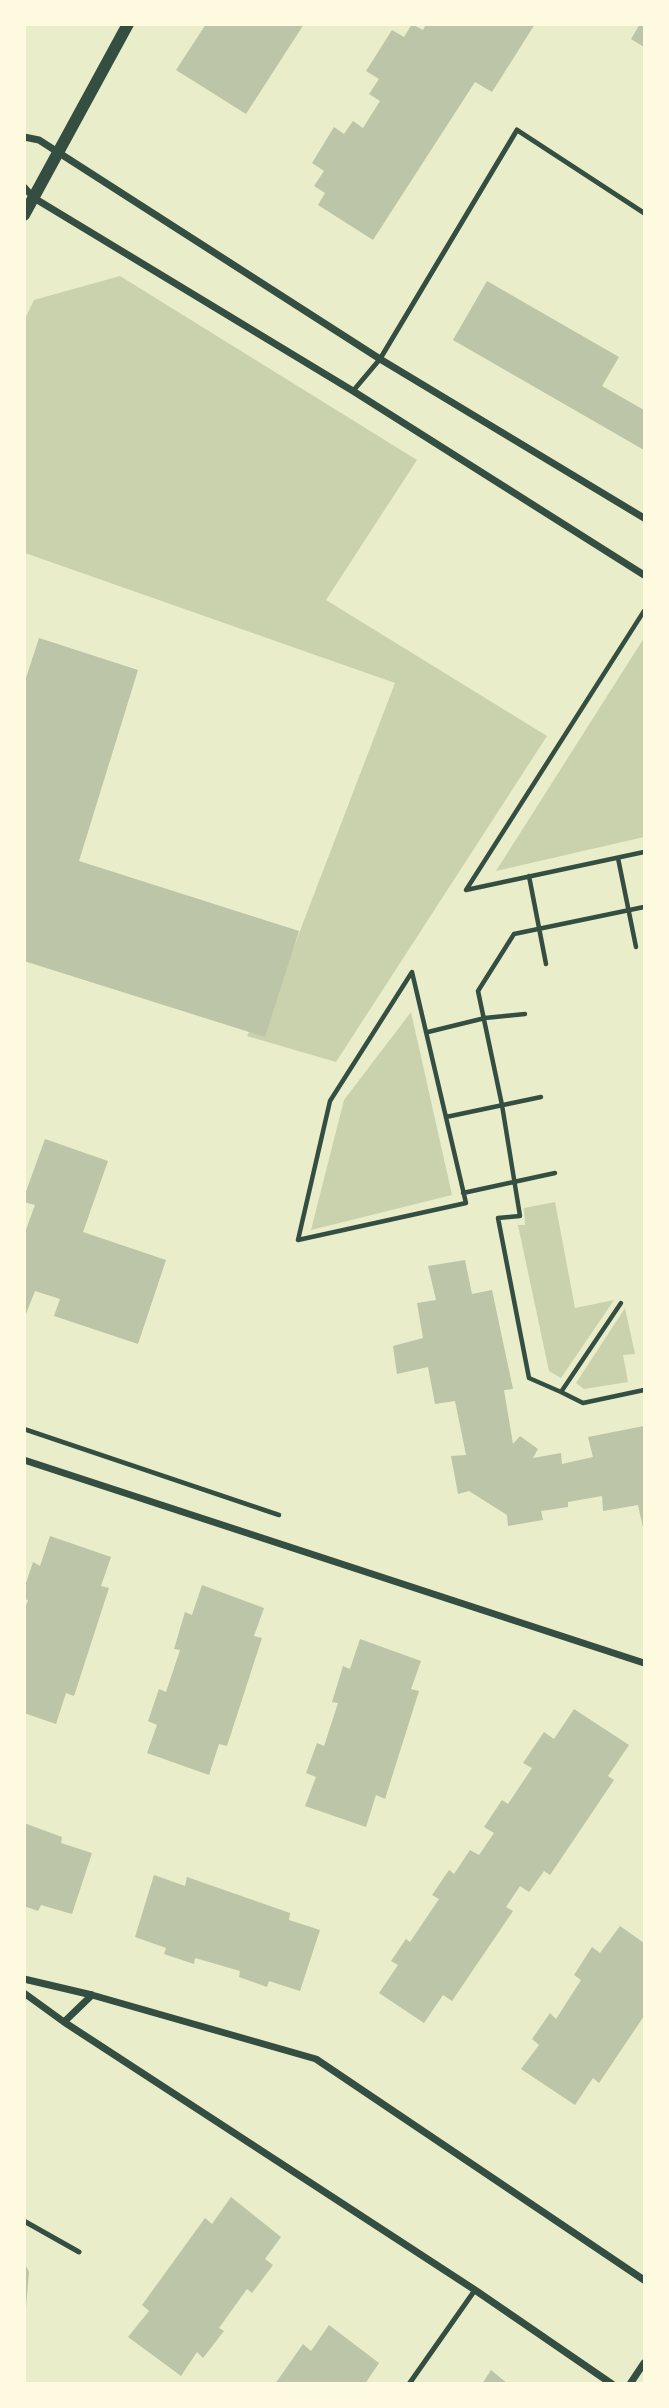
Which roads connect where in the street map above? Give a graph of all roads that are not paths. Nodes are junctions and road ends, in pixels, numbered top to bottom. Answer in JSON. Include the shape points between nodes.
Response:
{"nodes":[{"id":1,"x":128,"y":24,"type":"edge"},
{"id":2,"x":24,"y":137,"type":"edge"},
{"id":3,"x":58,"y":152,"type":"junction"},
{"id":4,"x":24,"y":187,"type":"edge"},
{"id":5,"x":34,"y":198,"type":"junction"},
{"id":6,"x":645,"y":213,"type":"edge"},
{"id":7,"x":24,"y":215,"type":"edge"},
{"id":8,"x":380,"y":359,"type":"junction"},
{"id":9,"x":353,"y":391,"type":"junction"},
{"id":10,"x":645,"y":518,"type":"edge"},
{"id":11,"x":645,"y":575,"type":"edge"},
{"id":12,"x":24,"y":1460,"type":"edge"},
{"id":13,"x":645,"y":1663,"type":"edge"},
{"id":14,"x":24,"y":1979,"type":"edge"},
{"id":15,"x":24,"y":1993,"type":"edge"},
{"id":16,"x":92,"y":1995,"type":"junction"},
{"id":17,"x":64,"y":2022,"type":"junction"},
{"id":18,"x":24,"y":2221,"type":"edge"},
{"id":19,"x":79,"y":2252,"type":"dead end"},
{"id":20,"x":645,"y":2280,"type":"edge"},
{"id":21,"x":475,"y":2290,"type":"junction"},
{"id":22,"x":645,"y":2363,"type":"edge"},
{"id":23,"x":409,"y":2384,"type":"edge"},
{"id":24,"x":612,"y":2384,"type":"edge"},
{"id":25,"x":630,"y":2384,"type":"edge"}],
"edges":[{"from":1,"to":3,"type":"street"},
{"from":2,"to":3,"type":"street","via":[[39,139]]},
{"from":3,"to":5,"type":"street"},
{"from":3,"to":8,"type":"street"},
{"from":4,"to":5,"type":"street"},
{"from":5,"to":7,"type":"street"},
{"from":5,"to":9,"type":"street"},
{"from":6,"to":8,"type":"lane","via":[[517,130]]},
{"from":8,"to":9,"type":"lane"},
{"from":8,"to":10,"type":"street"},
{"from":9,"to":11,"type":"street"},
{"from":12,"to":13,"type":"street"},
{"from":14,"to":16,"type":"street"},
{"from":15,"to":17,"type":"street"},
{"from":16,"to":17,"type":"street"},
{"from":16,"to":20,"type":"street","via":[[316,2059]]},
{"from":17,"to":21,"type":"street"},
{"from":18,"to":19,"type":"lane"},
{"from":21,"to":23,"type":"lane"},
{"from":21,"to":24,"type":"street"},
{"from":22,"to":25,"type":"street"}]}
